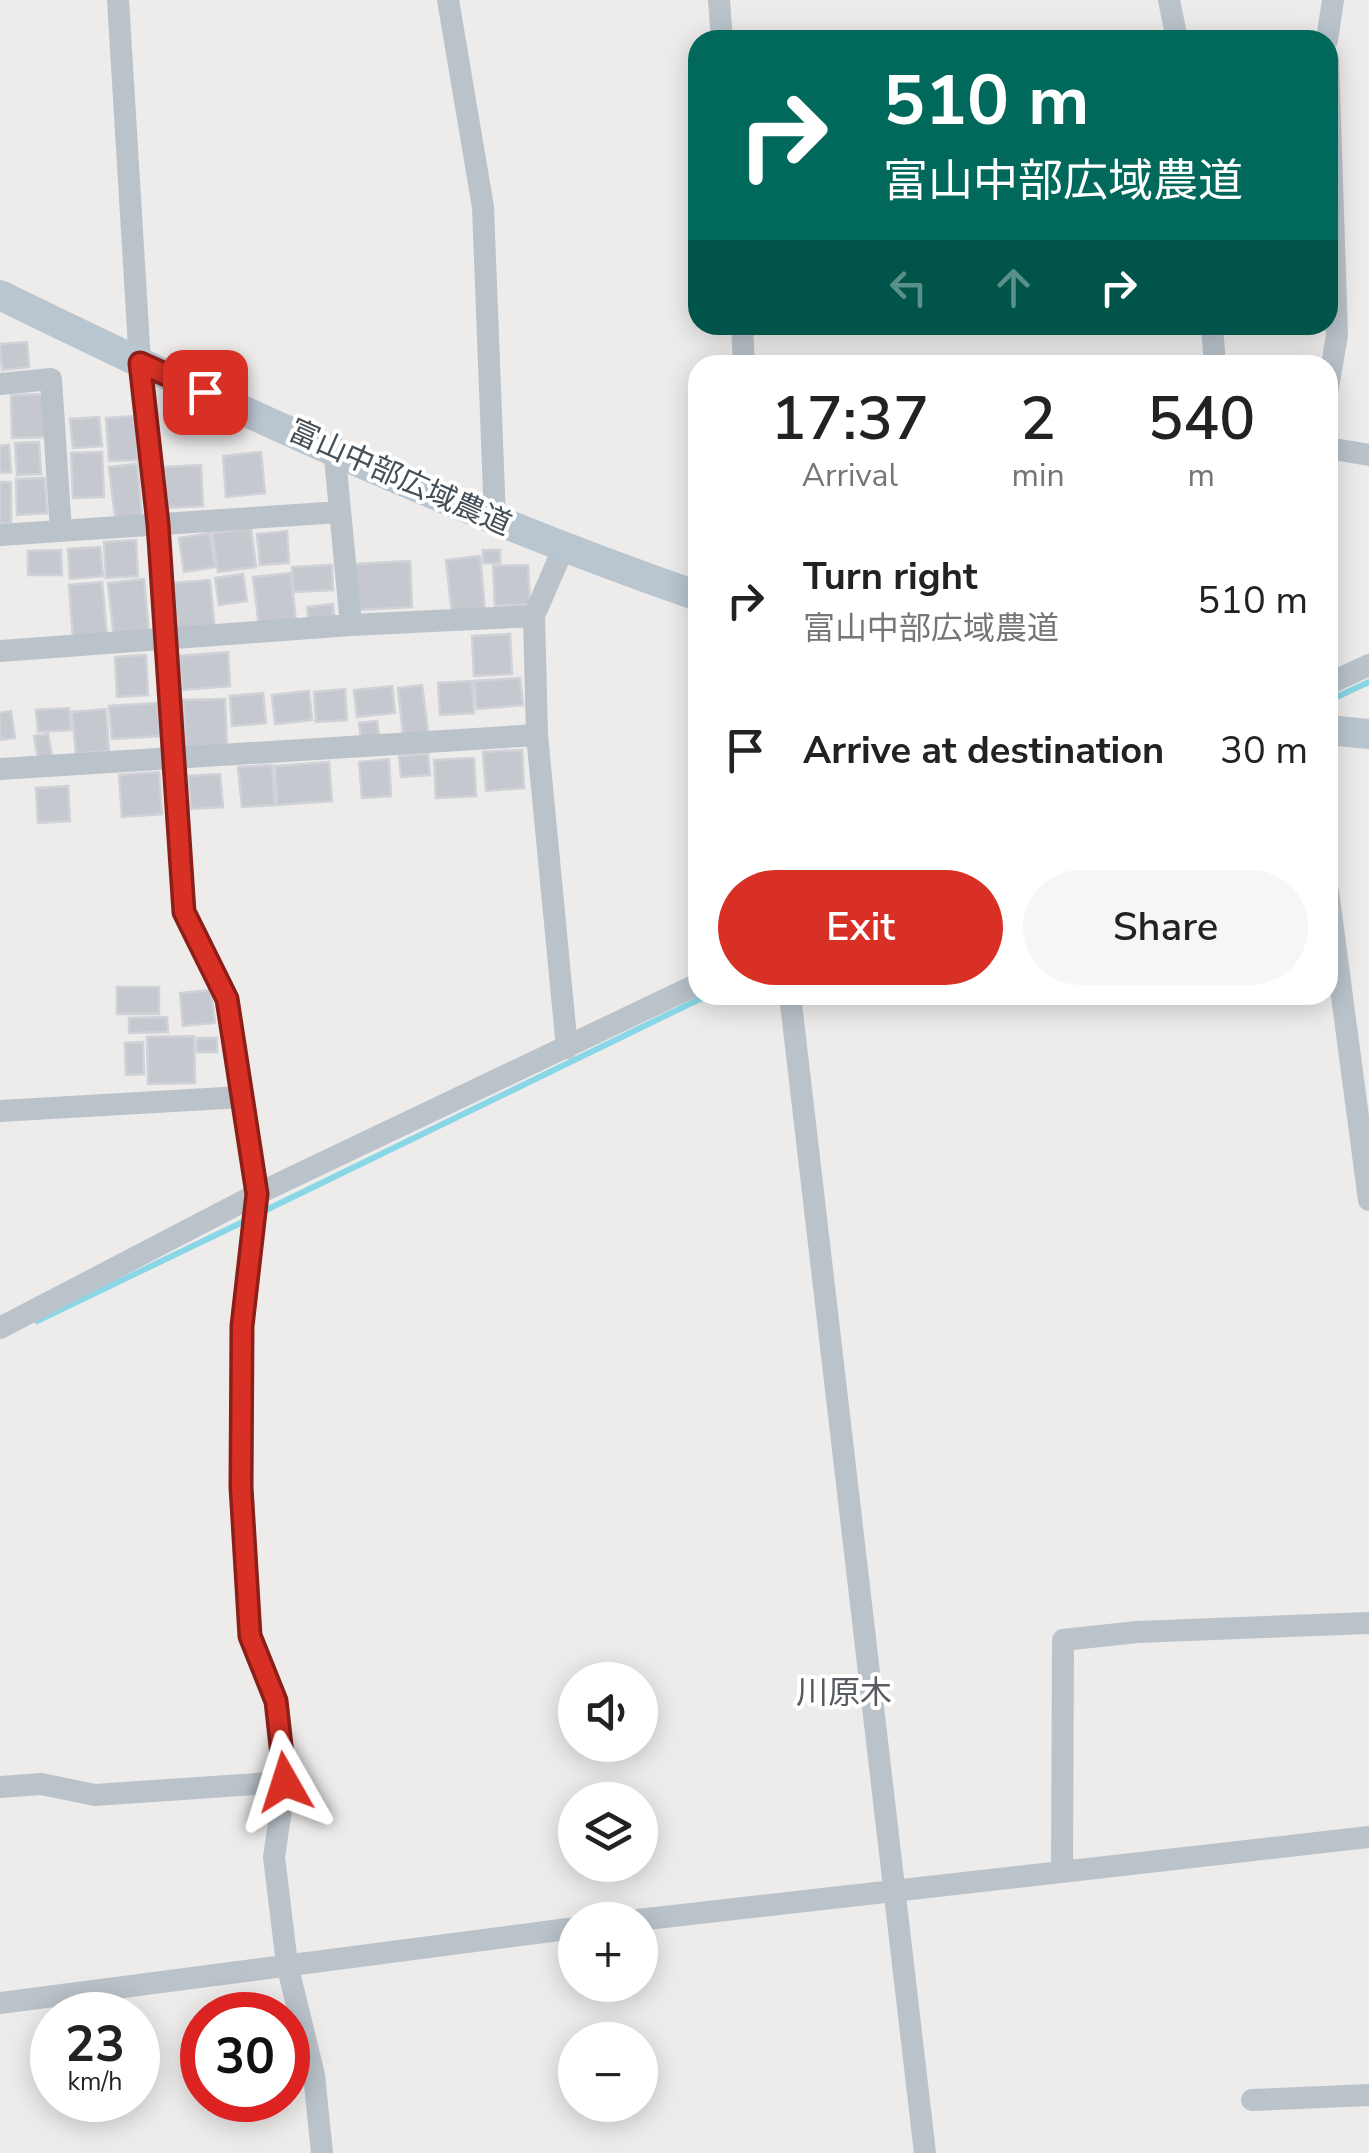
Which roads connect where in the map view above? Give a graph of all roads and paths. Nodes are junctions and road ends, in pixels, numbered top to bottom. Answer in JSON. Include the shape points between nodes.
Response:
{"nodes":[{"id":1,"x":118,"y":0,"type":"edge"},
{"id":2,"x":448,"y":0,"type":"edge"},
{"id":3,"x":719,"y":0,"type":"edge"},
{"id":4,"x":1170,"y":0,"type":"edge"},
{"id":5,"x":1333,"y":0,"type":"edge"},
{"id":6,"x":721,"y":30,"type":"edge"},
{"id":7,"x":1175,"y":30,"type":"edge"},
{"id":8,"x":1328,"y":30,"type":"edge"},
{"id":9,"x":0,"y":294,"type":"edge"},
{"id":10,"x":140,"y":363,"type":"junction"},
{"id":11,"x":0,"y":384,"type":"edge"},
{"id":12,"x":334,"y":448,"type":"junction"},
{"id":13,"x":1338,"y":450,"type":"edge"},
{"id":14,"x":1369,"y":455,"type":"edge"},
{"id":15,"x":340,"y":512,"type":"junction"},
{"id":16,"x":495,"y":519,"type":"junction"},
{"id":17,"x":158,"y":524,"type":"junction"},
{"id":18,"x":61,"y":531,"type":"junction"},
{"id":19,"x":0,"y":535,"type":"edge"},
{"id":20,"x":563,"y":549,"type":"junction"},
{"id":21,"x":688,"y":593,"type":"edge"},
{"id":22,"x":534,"y":616,"type":"junction"},
{"id":23,"x":351,"y":625,"type":"junction"},
{"id":24,"x":167,"y":640,"type":"junction"},
{"id":25,"x":0,"y":651,"type":"edge"},
{"id":26,"x":1369,"y":666,"type":"edge"},
{"id":27,"x":1338,"y":680,"type":"edge"},
{"id":28,"x":1338,"y":731,"type":"edge"},
{"id":29,"x":1369,"y":734,"type":"edge"},
{"id":30,"x":537,"y":735,"type":"junction"},
{"id":31,"x":172,"y":757,"type":"junction"},
{"id":32,"x":0,"y":770,"type":"edge"},
{"id":33,"x":1338,"y":966,"type":"edge"},
{"id":34,"x":688,"y":989,"type":"edge"},
{"id":35,"x":791,"y":1005,"type":"edge"},
{"id":36,"x":567,"y":1048,"type":"junction"},
{"id":37,"x":242,"y":1098,"type":"junction"},
{"id":38,"x":0,"y":1111,"type":"edge"},
{"id":39,"x":257,"y":1194,"type":"junction"},
{"id":40,"x":1369,"y":1200,"type":"edge"},
{"id":41,"x":0,"y":1328,"type":"edge"},
{"id":42,"x":1369,"y":1622,"type":"edge"},
{"id":43,"x":285,"y":1782,"type":"junction"},
{"id":44,"x":0,"y":1787,"type":"edge"},
{"id":45,"x":1369,"y":1837,"type":"edge"},
{"id":46,"x":1062,"y":1872,"type":"junction"},
{"id":47,"x":895,"y":1890,"type":"junction"},
{"id":48,"x":658,"y":1918,"type":"edge"},
{"id":49,"x":558,"y":1930,"type":"edge"},
{"id":50,"x":287,"y":1964,"type":"junction"},
{"id":51,"x":0,"y":2002,"type":"edge"},
{"id":52,"x":1369,"y":2095,"type":"edge"},
{"id":53,"x":1252,"y":2100,"type":"dead end"},
{"id":54,"x":322,"y":2153,"type":"edge"},
{"id":55,"x":925,"y":2153,"type":"edge"}],
"edges":[{"from":1,"to":10,"type":"street"},
{"from":2,"to":16,"type":"street","via":[[482,207]]},
{"from":3,"to":6,"type":"street"},
{"from":4,"to":7,"type":"street"},
{"from":5,"to":8,"type":"street"},
{"from":9,"to":10,"type":"street","name":"富山中部広域農道"},
{"from":10,"to":12,"type":"street","name":"富山中部広域農道"},
{"from":10,"to":17,"type":"street"},
{"from":11,"to":18,"type":"street","via":[[51,378]]},
{"from":12,"to":15,"type":"street"},
{"from":12,"to":16,"type":"street","name":"富山中部広域農道"},
{"from":13,"to":14,"type":"street"},
{"from":15,"to":17,"type":"street"},
{"from":15,"to":23,"type":"street"},
{"from":16,"to":20,"type":"street","name":"富山中部広域農道"},
{"from":17,"to":18,"type":"street"},
{"from":17,"to":24,"type":"street"},
{"from":18,"to":19,"type":"street"},
{"from":20,"to":21,"type":"street","name":"富山中部広域農道"},
{"from":20,"to":22,"type":"street"},
{"from":22,"to":23,"type":"street"},
{"from":22,"to":30,"type":"street"},
{"from":23,"to":24,"type":"street"},
{"from":24,"to":25,"type":"street"},
{"from":24,"to":31,"type":"street"},
{"from":26,"to":27,"type":"street"},
{"from":28,"to":29,"type":"street"},
{"from":30,"to":31,"type":"street"},
{"from":30,"to":36,"type":"street"},
{"from":31,"to":32,"type":"street"},
{"from":31,"to":37,"type":"street","via":[[184,912],[227,999]]},
{"from":33,"to":40,"type":"street"},
{"from":34,"to":36,"type":"street"},
{"from":35,"to":47,"type":"street"},
{"from":36,"to":39,"type":"street"},
{"from":37,"to":38,"type":"street"},
{"from":37,"to":39,"type":"street"},
{"from":39,"to":41,"type":"street"},
{"from":39,"to":43,"type":"street","via":[[242,1326],[241,1487],[250,1636],[276,1701]]},
{"from":42,"to":46,"type":"street","via":[[1063,1640]]},
{"from":43,"to":44,"type":"street","via":[[95,1795],[41,1784]]},
{"from":43,"to":50,"type":"street","via":[[274,1857]]},
{"from":45,"to":46,"type":"street"},
{"from":46,"to":47,"type":"street"},
{"from":47,"to":48,"type":"street"},
{"from":47,"to":55,"type":"street"},
{"from":49,"to":50,"type":"street"},
{"from":50,"to":51,"type":"street"},
{"from":50,"to":54,"type":"street","via":[[314,2076]]},
{"from":52,"to":53,"type":"street"}]}
